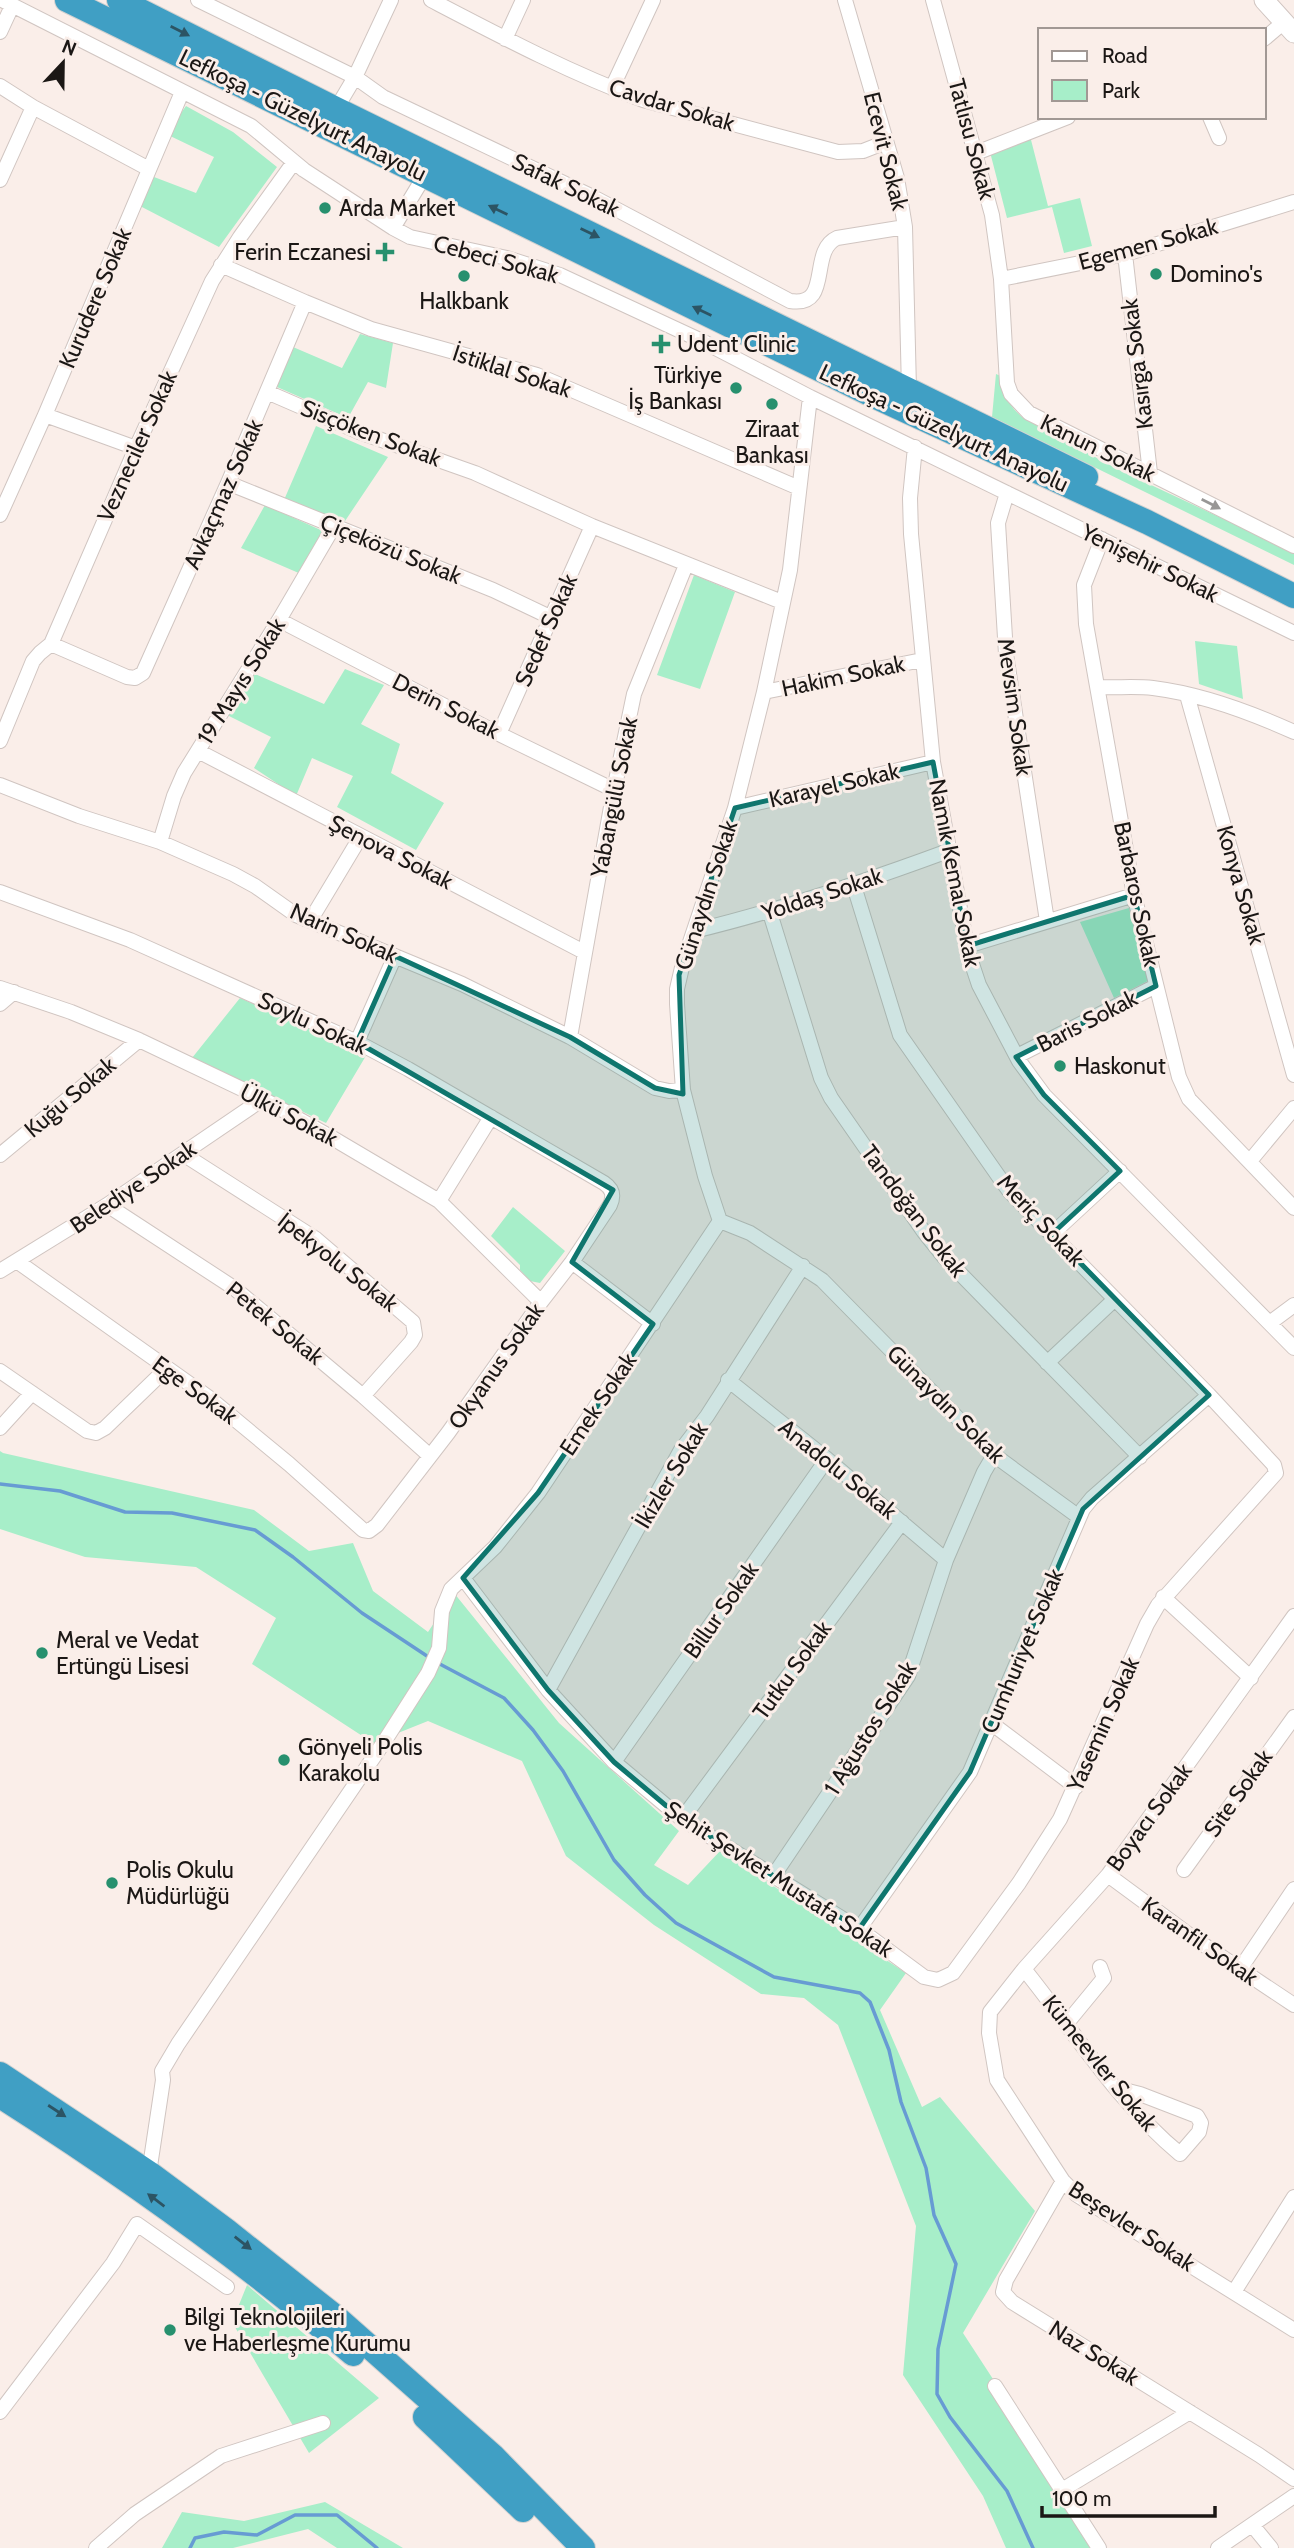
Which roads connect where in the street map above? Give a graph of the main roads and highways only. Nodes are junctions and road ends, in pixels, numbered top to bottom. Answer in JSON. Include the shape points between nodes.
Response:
{"nodes":[{"id":1,"x":67,"y":0,"type":"edge"},
{"id":2,"x":119,"y":0,"type":"edge"},
{"id":3,"x":1264,"y":0,"type":"edge"},
{"id":4,"x":1288,"y":28,"type":"edge"},
{"id":5,"x":1294,"y":579,"type":"edge"},
{"id":6,"x":1294,"y":596,"type":"edge"},
{"id":7,"x":0,"y":2074,"type":"edge"},
{"id":8,"x":0,"y":2096,"type":"edge"},
{"id":9,"x":560,"y":2548,"type":"edge"},
{"id":10,"x":583,"y":2548,"type":"edge"}],
"edges":[{"from":6,"to":1,"type":"highway","name":"Lefkoşa - Güzelyurt Anayolu","one_way":true,"via":[[1147,522],[876,397]]},
{"from":2,"to":5,"type":"highway","name":"Lefkoşa - Güzelyurt Anayolu","one_way":true},
{"from":3,"to":4,"type":"main road"},
{"from":7,"to":10,"type":"highway","one_way":true,"via":[[149,2173],[347,2327],[493,2456]]},
{"from":9,"to":8,"type":"highway","one_way":true,"via":[[480,2468],[310,2319],[135,2185]]}]}
